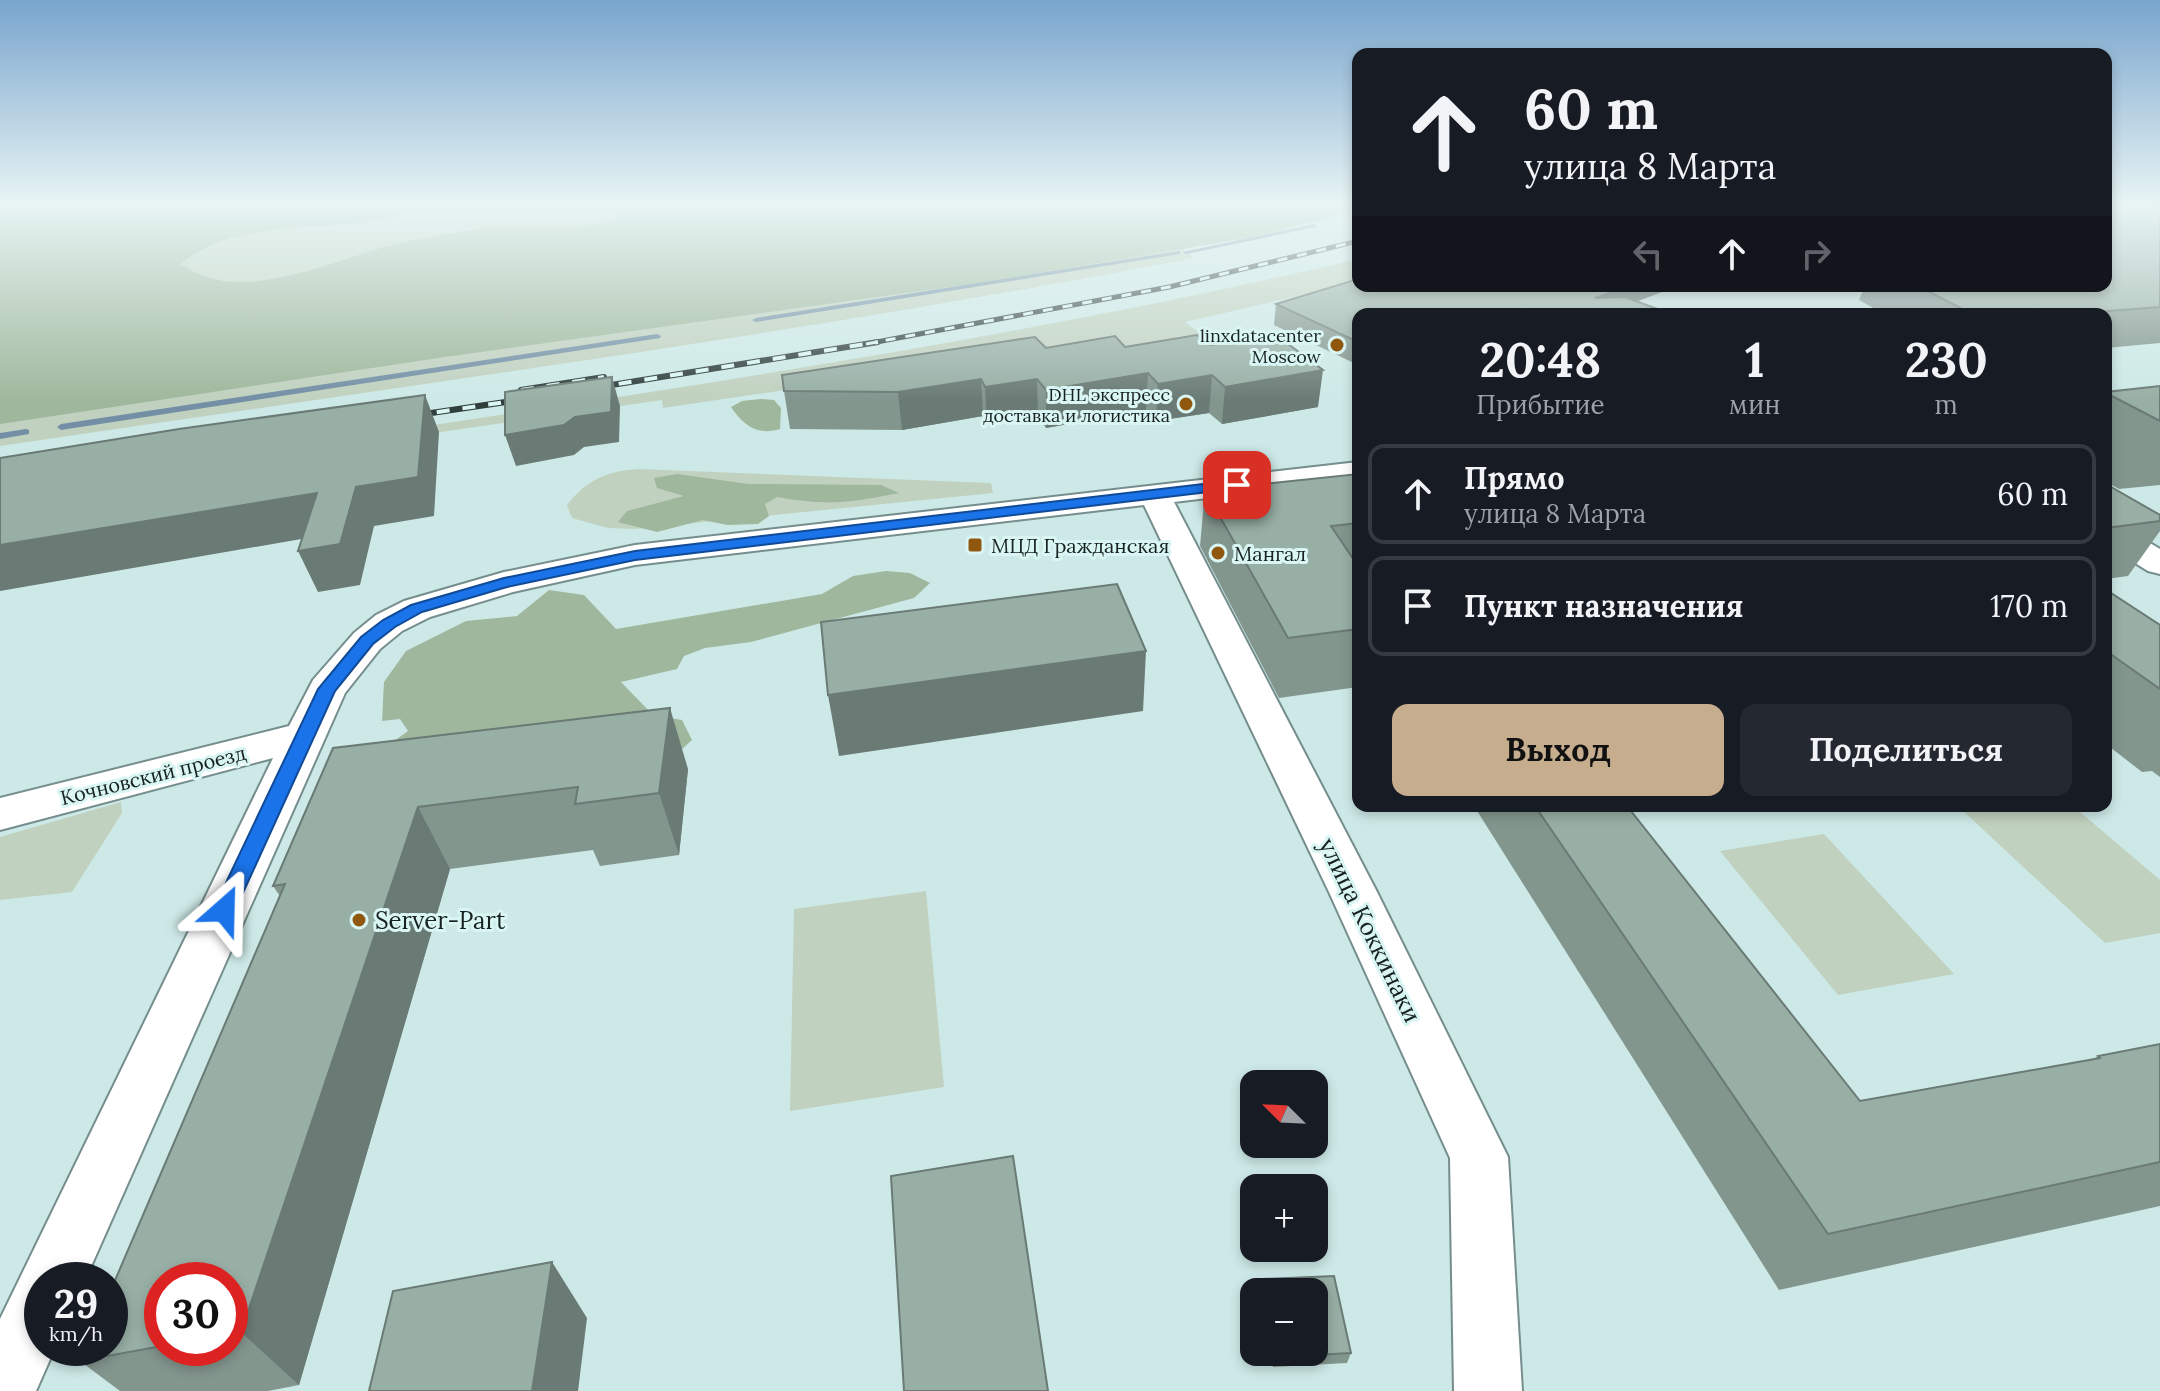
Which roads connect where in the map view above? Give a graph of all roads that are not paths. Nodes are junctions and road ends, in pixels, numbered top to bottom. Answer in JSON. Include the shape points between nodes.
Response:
{"nodes":[{"id":1,"x":1352,"y":472,"type":"edge"},
{"id":2,"x":1154,"y":494,"type":"junction"},
{"id":3,"x":2112,"y":535,"type":"edge"},
{"id":4,"x":2160,"y":564,"type":"edge"},
{"id":5,"x":305,"y":736,"type":"junction"},
{"id":6,"x":0,"y":814,"type":"edge"},
{"id":7,"x":60,"y":1262,"type":"edge"},
{"id":8,"x":24,"y":1341,"type":"edge"},
{"id":9,"x":1,"y":1391,"type":"edge"},
{"id":10,"x":1488,"y":1391,"type":"edge"}],
"edges":[{"from":1,"to":2,"type":"street"},
{"from":2,"to":5,"type":"street","via":[[635,555],[459,595],[417,609],[367,641],[327,689]]},
{"from":2,"to":10,"type":"street","name":"улица Коккинаки","via":[[1479,1157]]},
{"from":3,"to":4,"type":"street"},
{"from":5,"to":6,"type":"street","name":"Кочновский проезд"},
{"from":5,"to":7,"type":"street"},
{"from":8,"to":9,"type":"street"}]}
